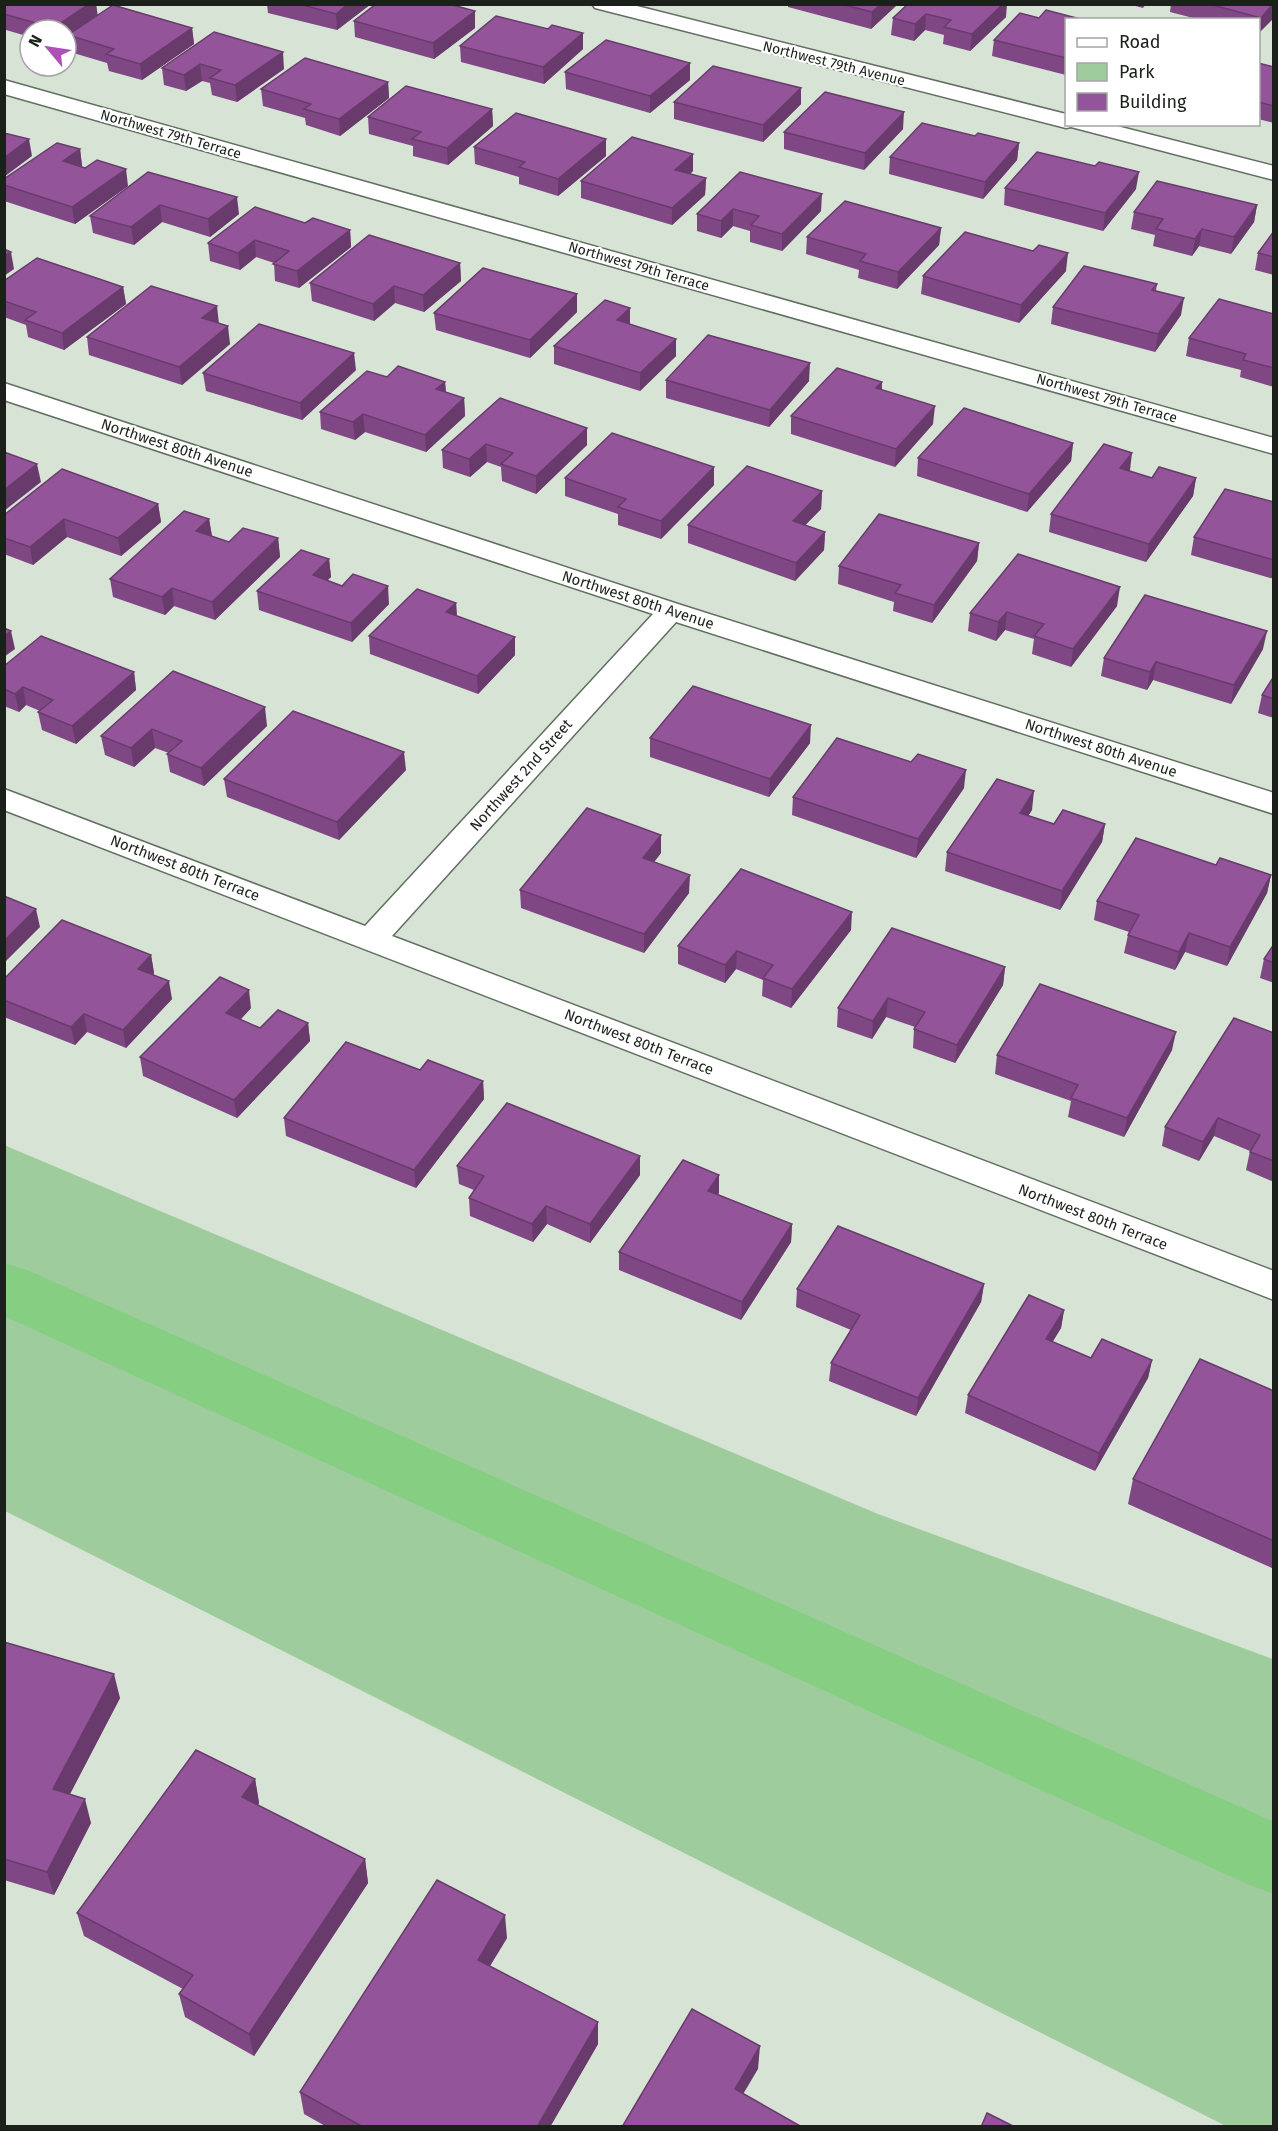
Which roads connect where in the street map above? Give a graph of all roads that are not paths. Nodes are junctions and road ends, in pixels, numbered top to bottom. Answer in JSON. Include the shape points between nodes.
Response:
{"nodes":[{"id":1,"x":602,"y":4,"type":"edge"},
{"id":2,"x":4,"y":87,"type":"edge"},
{"id":3,"x":1065,"y":121,"type":"edge"},
{"id":4,"x":1088,"y":126,"type":"edge"},
{"id":5,"x":1274,"y":173,"type":"edge"},
{"id":6,"x":4,"y":391,"type":"edge"},
{"id":7,"x":1274,"y":446,"type":"edge"},
{"id":8,"x":671,"y":611,"type":"junction"},
{"id":9,"x":4,"y":799,"type":"edge"},
{"id":10,"x":1274,"y":804,"type":"edge"},
{"id":11,"x":371,"y":939,"type":"junction"},
{"id":12,"x":1274,"y":1286,"type":"edge"}],
"edges":[{"from":1,"to":3,"type":"street","name":"Northwest 79th Avenue"},
{"from":2,"to":7,"type":"street","name":"Northwest 79th Terrace"},
{"from":4,"to":5,"type":"street"},
{"from":6,"to":8,"type":"street","name":"Northwest 80th Avenue"},
{"from":8,"to":10,"type":"street","name":"Northwest 80th Avenue"},
{"from":8,"to":11,"type":"street","name":"Northwest 2nd Street"},
{"from":9,"to":11,"type":"street","name":"Northwest 80th Terrace"},
{"from":11,"to":12,"type":"street","name":"Northwest 80th Terrace"}]}
